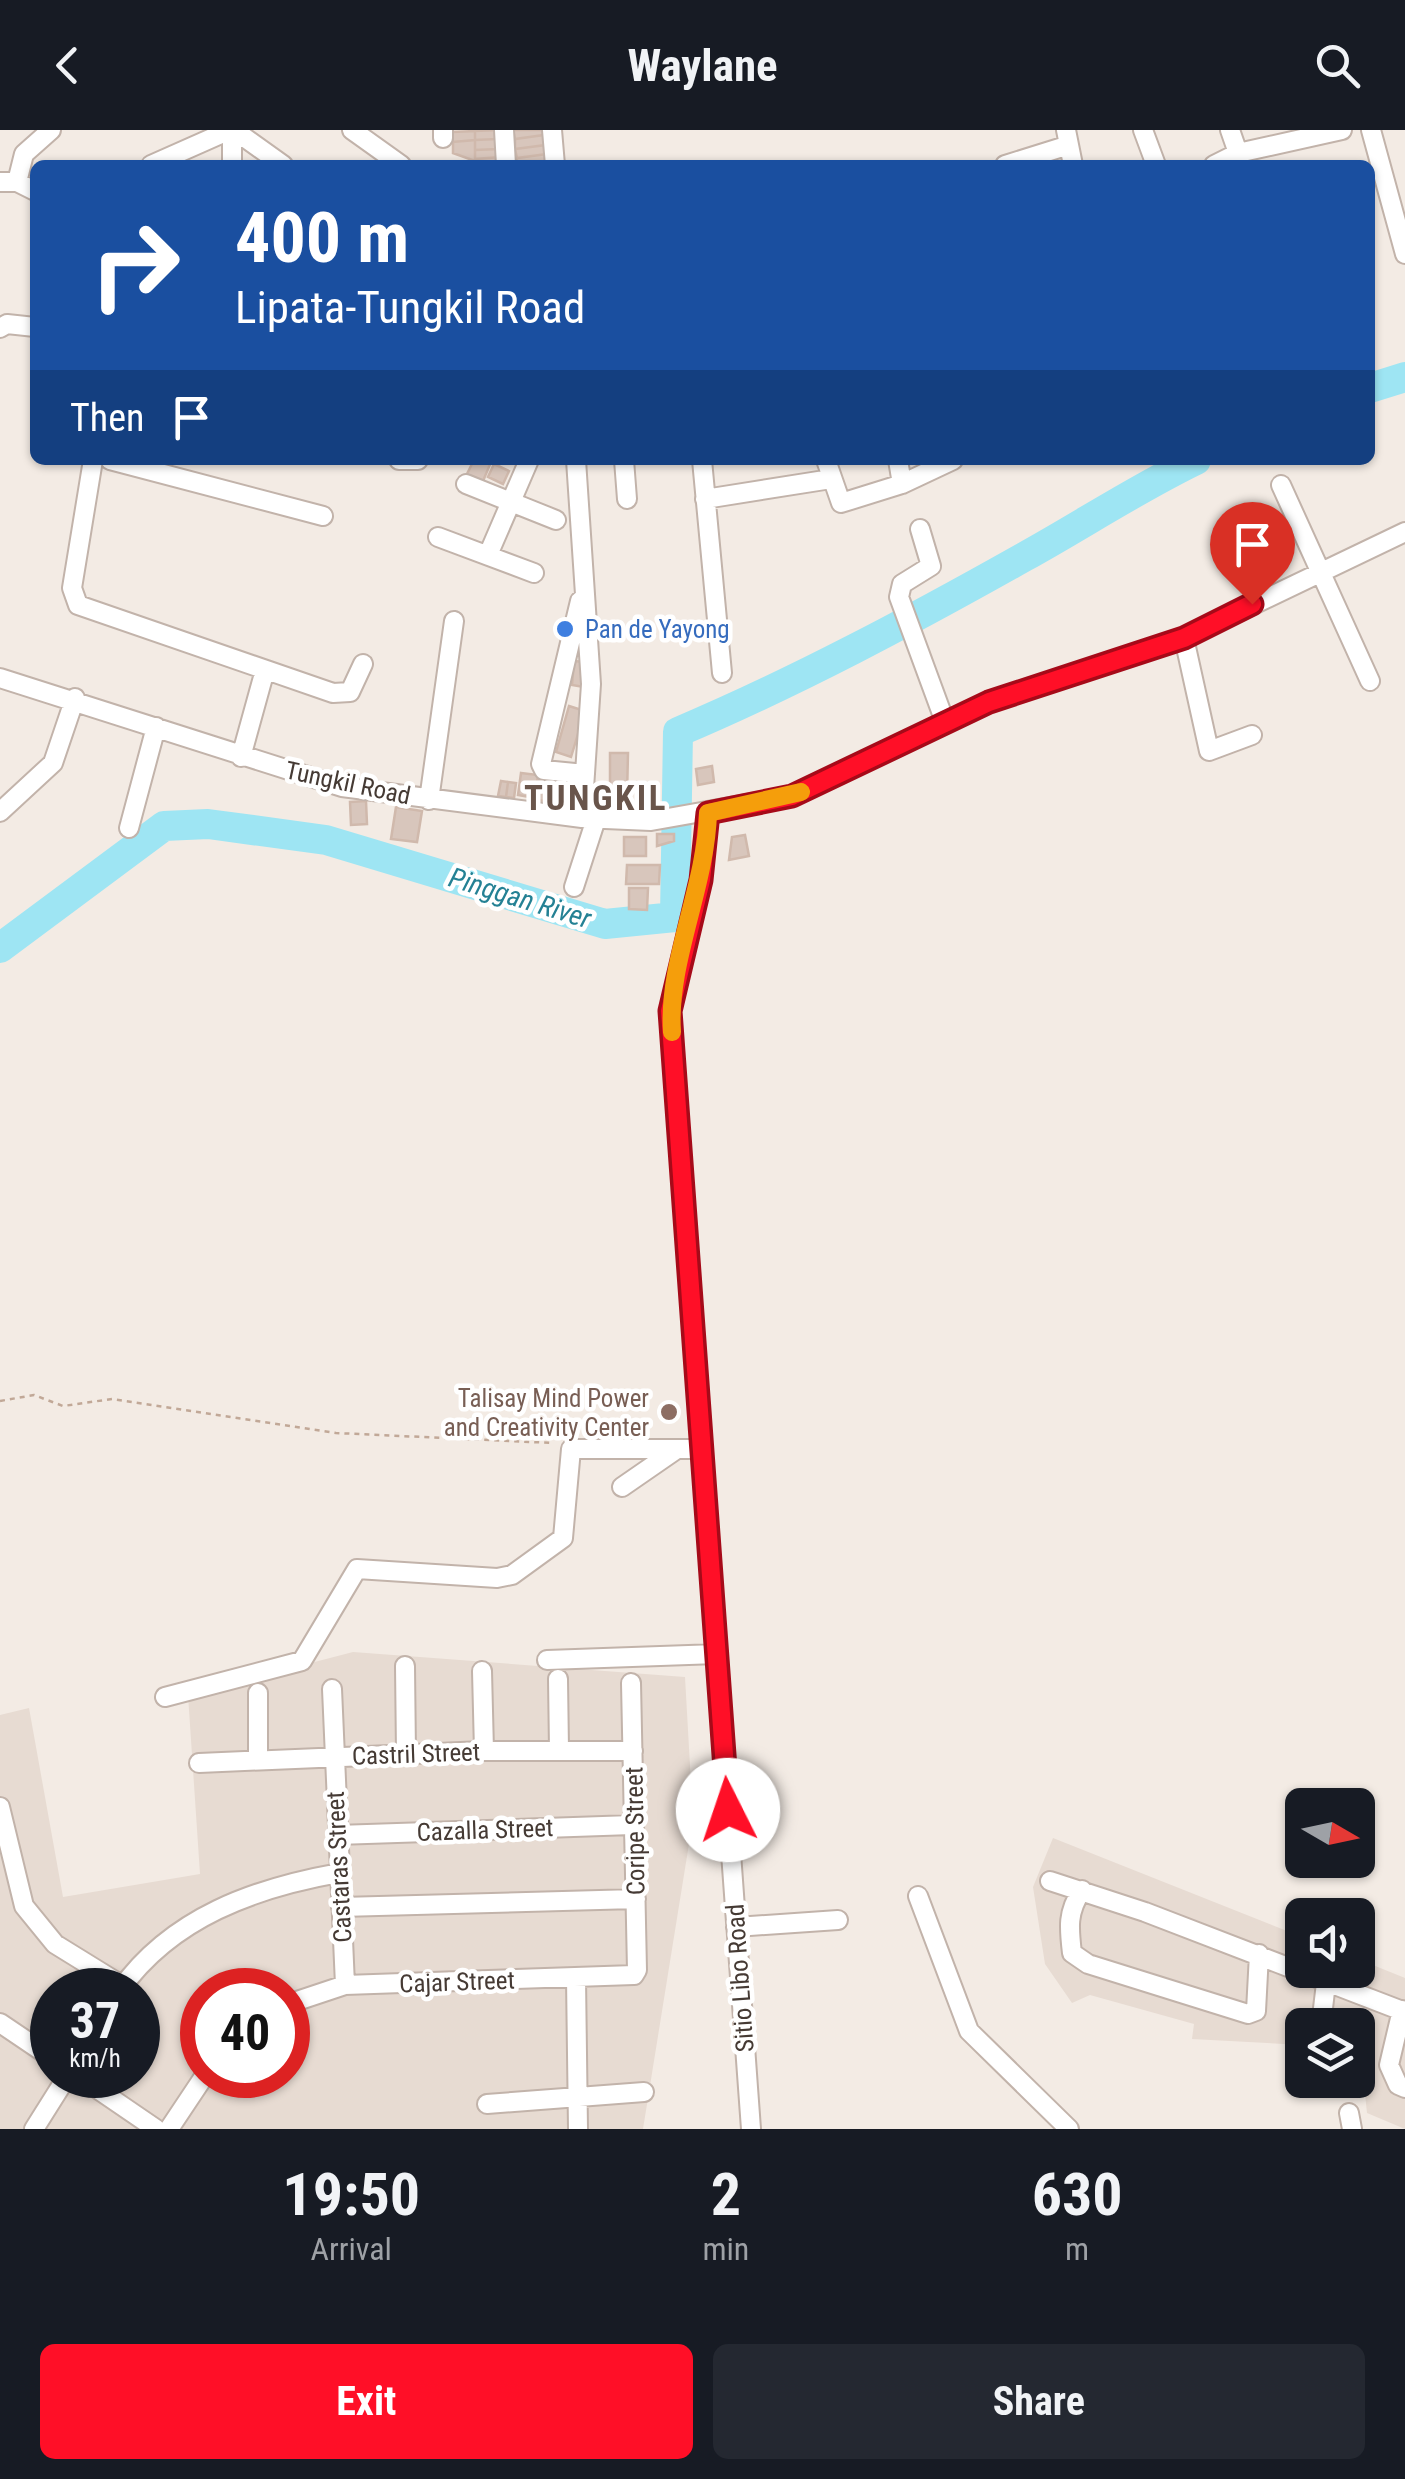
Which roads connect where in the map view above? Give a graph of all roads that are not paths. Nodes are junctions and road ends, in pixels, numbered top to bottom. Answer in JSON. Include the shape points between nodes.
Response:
{"nodes":[{"id":1,"x":51,"y":130,"type":"edge"},
{"id":2,"x":232,"y":130,"type":"edge"},
{"id":3,"x":352,"y":130,"type":"edge"},
{"id":4,"x":504,"y":130,"type":"edge"},
{"id":5,"x":552,"y":130,"type":"edge"},
{"id":6,"x":1143,"y":130,"type":"edge"},
{"id":7,"x":1230,"y":130,"type":"edge"},
{"id":8,"x":1342,"y":130,"type":"edge"},
{"id":9,"x":1371,"y":130,"type":"edge"},
{"id":10,"x":1068,"y":137,"type":"edge"},
{"id":11,"x":1238,"y":153,"type":"junction"},
{"id":12,"x":162,"y":160,"type":"edge"},
{"id":13,"x":232,"y":160,"type":"edge"},
{"id":14,"x":276,"y":160,"type":"edge"},
{"id":15,"x":393,"y":160,"type":"edge"},
{"id":16,"x":506,"y":160,"type":"edge"},
{"id":17,"x":554,"y":160,"type":"edge"},
{"id":18,"x":1016,"y":160,"type":"edge"},
{"id":19,"x":1154,"y":160,"type":"edge"},
{"id":20,"x":1224,"y":160,"type":"edge"},
{"id":21,"x":8,"y":182,"type":"edge"},
{"id":22,"x":1398,"y":204,"type":"edge"},
{"id":23,"x":1405,"y":254,"type":"edge"},
{"id":24,"x":30,"y":326,"type":"edge"},
{"id":25,"x":0,"y":328,"type":"edge"},
{"id":26,"x":93,"y":465,"type":"edge"},
{"id":27,"x":527,"y":465,"type":"edge"},
{"id":28,"x":572,"y":465,"type":"edge"},
{"id":29,"x":624,"y":465,"type":"edge"},
{"id":30,"x":702,"y":465,"type":"edge"},
{"id":31,"x":827,"y":465,"type":"edge"},
{"id":32,"x":899,"y":465,"type":"edge"},
{"id":33,"x":942,"y":465,"type":"edge"},
{"id":34,"x":160,"y":466,"type":"edge"},
{"id":35,"x":831,"y":479,"type":"junction"},
{"id":36,"x":466,"y":484,"type":"dead end"},
{"id":37,"x":902,"y":484,"type":"junction"},
{"id":38,"x":1281,"y":485,"type":"dead end"},
{"id":39,"x":705,"y":499,"type":"junction"},
{"id":40,"x":509,"y":500,"type":"junction"},
{"id":41,"x":627,"y":500,"type":"dead end"},
{"id":42,"x":322,"y":516,"type":"dead end"},
{"id":43,"x":556,"y":520,"type":"dead end"},
{"id":44,"x":920,"y":529,"type":"dead end"},
{"id":45,"x":1405,"y":532,"type":"edge"},
{"id":46,"x":438,"y":537,"type":"dead end"},
{"id":47,"x":488,"y":554,"type":"junction"},
{"id":48,"x":1320,"y":570,"type":"junction"},
{"id":49,"x":534,"y":573,"type":"dead end"},
{"id":50,"x":584,"y":585,"type":"junction"},
{"id":51,"x":454,"y":620,"type":"dead end"},
{"id":52,"x":1184,"y":638,"type":"junction"},
{"id":53,"x":362,"y":664,"type":"dead end"},
{"id":54,"x":265,"y":670,"type":"junction"},
{"id":55,"x":722,"y":673,"type":"dead end"},
{"id":56,"x":0,"y":678,"type":"edge"},
{"id":57,"x":1370,"y":681,"type":"dead end"},
{"id":58,"x":75,"y":698,"type":"junction"},
{"id":59,"x":946,"y":722,"type":"junction"},
{"id":60,"x":156,"y":727,"type":"junction"},
{"id":61,"x":1252,"y":735,"type":"dead end"},
{"id":62,"x":241,"y":757,"type":"junction"},
{"id":63,"x":585,"y":774,"type":"junction"},
{"id":64,"x":428,"y":800,"type":"junction"},
{"id":65,"x":0,"y":812,"type":"edge"},
{"id":66,"x":703,"y":814,"type":"junction"},
{"id":67,"x":589,"y":818,"type":"junction"},
{"id":68,"x":129,"y":828,"type":"dead end"},
{"id":69,"x":574,"y":887,"type":"dead end"},
{"id":70,"x":677,"y":1449,"type":"junction"},
{"id":71,"x":701,"y":1449,"type":"junction"},
{"id":72,"x":622,"y":1487,"type":"dead end"},
{"id":73,"x":716,"y":1654,"type":"junction"},
{"id":74,"x":547,"y":1660,"type":"dead end"},
{"id":75,"x":405,"y":1666,"type":"dead end"},
{"id":76,"x":482,"y":1671,"type":"dead end"},
{"id":77,"x":558,"y":1679,"type":"dead end"},
{"id":78,"x":631,"y":1683,"type":"dead end"},
{"id":79,"x":332,"y":1689,"type":"dead end"},
{"id":80,"x":258,"y":1693,"type":"dead end"},
{"id":81,"x":165,"y":1697,"type":"dead end"},
{"id":82,"x":559,"y":1750,"type":"junction"},
{"id":83,"x":484,"y":1751,"type":"junction"},
{"id":84,"x":633,"y":1752,"type":"junction"},
{"id":85,"x":406,"y":1754,"type":"junction"},
{"id":86,"x":333,"y":1756,"type":"junction"},
{"id":87,"x":258,"y":1760,"type":"junction"},
{"id":88,"x":199,"y":1763,"type":"dead end"},
{"id":89,"x":0,"y":1807,"type":"edge"},
{"id":90,"x":632,"y":1825,"type":"junction"},
{"id":91,"x":337,"y":1835,"type":"junction"},
{"id":92,"x":339,"y":1872,"type":"junction"},
{"id":93,"x":1050,"y":1881,"type":"dead end"},
{"id":94,"x":1082,"y":1890,"type":"junction"},
{"id":95,"x":918,"y":1896,"type":"dead end"},
{"id":96,"x":636,"y":1899,"type":"junction"},
{"id":97,"x":341,"y":1907,"type":"junction"},
{"id":98,"x":838,"y":1920,"type":"dead end"},
{"id":99,"x":736,"y":1926,"type":"junction"},
{"id":100,"x":1259,"y":1954,"type":"junction"},
{"id":101,"x":1285,"y":1965,"type":"edge"},
{"id":102,"x":92,"y":1968,"type":"edge"},
{"id":103,"x":138,"y":1968,"type":"edge"},
{"id":104,"x":631,"y":1976,"type":"joint"},
{"id":105,"x":576,"y":1978,"type":"junction"},
{"id":106,"x":344,"y":1985,"type":"junction"},
{"id":107,"x":1340,"y":1988,"type":"edge"},
{"id":108,"x":310,"y":1997,"type":"edge"},
{"id":109,"x":1404,"y":2011,"type":"edge"},
{"id":110,"x":0,"y":2023,"type":"edge"},
{"id":111,"x":30,"y":2043,"type":"edge"},
{"id":112,"x":1405,"y":2088,"type":"edge"},
{"id":113,"x":644,"y":2092,"type":"dead end"},
{"id":114,"x":54,"y":2098,"type":"edge"},
{"id":115,"x":111,"y":2098,"type":"edge"},
{"id":116,"x":190,"y":2098,"type":"edge"},
{"id":117,"x":578,"y":2098,"type":"junction"},
{"id":118,"x":487,"y":2104,"type":"dead end"},
{"id":119,"x":34,"y":2129,"type":"edge"},
{"id":120,"x":156,"y":2129,"type":"edge"},
{"id":121,"x":169,"y":2129,"type":"edge"},
{"id":122,"x":578,"y":2129,"type":"edge"},
{"id":123,"x":751,"y":2129,"type":"edge"},
{"id":124,"x":1068,"y":2129,"type":"edge"}],
"edges":[{"from":1,"to":21,"type":"street","via":[[24,154]]},
{"from":2,"to":12,"type":"street"},
{"from":2,"to":13,"type":"street"},
{"from":2,"to":14,"type":"street"},
{"from":3,"to":15,"type":"street"},
{"from":4,"to":16,"type":"street"},
{"from":5,"to":17,"type":"street"},
{"from":6,"to":19,"type":"street"},
{"from":7,"to":11,"type":"street"},
{"from":8,"to":11,"type":"street"},
{"from":9,"to":22,"type":"street"},
{"from":10,"to":18,"type":"street"},
{"from":11,"to":20,"type":"street"},
{"from":22,"to":23,"type":"street"},
{"from":24,"to":25,"type":"street"},
{"from":26,"to":54,"type":"street","via":[[72,588],[78,605]]},
{"from":27,"to":40,"type":"street"},
{"from":28,"to":50,"type":"street"},
{"from":29,"to":41,"type":"street"},
{"from":30,"to":39,"type":"street"},
{"from":31,"to":35,"type":"street"},
{"from":32,"to":37,"type":"street"},
{"from":33,"to":37,"type":"street"},
{"from":34,"to":42,"type":"street"},
{"from":35,"to":37,"type":"street","via":[[841,504]]},
{"from":35,"to":39,"type":"street"},
{"from":36,"to":40,"type":"street"},
{"from":38,"to":48,"type":"street"},
{"from":39,"to":55,"type":"street"},
{"from":40,"to":43,"type":"street"},
{"from":40,"to":47,"type":"street"},
{"from":44,"to":59,"type":"street","via":[[930,566],[902,584],[901,606]]},
{"from":45,"to":48,"type":"street","name":"Tungkil Road"},
{"from":46,"to":47,"type":"street"},
{"from":47,"to":49,"type":"street"},
{"from":48,"to":52,"type":"street","name":"Tungkil Road"},
{"from":48,"to":57,"type":"street"},
{"from":50,"to":63,"type":"street","via":[[590,684]]},
{"from":50,"to":63,"type":"street","via":[[541,764],[544,770]]},
{"from":51,"to":64,"type":"street"},
{"from":52,"to":59,"type":"street","name":"Tungkil Road"},
{"from":52,"to":61,"type":"street","via":[[1210,751]]},
{"from":53,"to":54,"type":"street","via":[[350,692],[343,693]]},
{"from":54,"to":62,"type":"street"},
{"from":56,"to":58,"type":"street","name":"Tungkil Road"},
{"from":58,"to":60,"type":"street","name":"Tungkil Road"},
{"from":58,"to":65,"type":"street","via":[[53,763]]},
{"from":59,"to":66,"type":"street","name":"Tungkil Road","via":[[792,796]]},
{"from":60,"to":62,"type":"street","name":"Tungkil Road"},
{"from":60,"to":68,"type":"street"},
{"from":62,"to":64,"type":"street","name":"Tungkil Road","via":[[342,787]]},
{"from":63,"to":67,"type":"street"},
{"from":64,"to":67,"type":"street","name":"Tungkil Road"},
{"from":66,"to":67,"type":"street","name":"Tungkil Road","via":[[650,821]]},
{"from":66,"to":71,"type":"street","name":"Sitio Libo Road","via":[[701,880],[670,1011]]},
{"from":67,"to":69,"type":"street"},
{"from":70,"to":71,"type":"street"},
{"from":70,"to":72,"type":"street"},
{"from":70,"to":81,"type":"street","via":[[576,1448],[567,1454],[563,1538],[512,1576],[357,1569],[302,1662]]},
{"from":71,"to":73,"type":"street","name":"Sitio Libo Road"},
{"from":73,"to":74,"type":"street"},
{"from":73,"to":99,"type":"street","name":"Sitio Libo Road"},
{"from":75,"to":85,"type":"street"},
{"from":76,"to":83,"type":"street"},
{"from":77,"to":82,"type":"street"},
{"from":78,"to":84,"type":"street","name":"Coripe Street"},
{"from":79,"to":86,"type":"street","name":"Castaras Street"},
{"from":80,"to":87,"type":"street"},
{"from":82,"to":83,"type":"street","name":"Castril Street"},
{"from":82,"to":84,"type":"street","name":"Castril Street"},
{"from":83,"to":85,"type":"street","name":"Castril Street"},
{"from":84,"to":90,"type":"street","name":"Coripe Street"},
{"from":85,"to":86,"type":"street","name":"Castril Street"},
{"from":86,"to":87,"type":"street","name":"Castril Street"},
{"from":86,"to":91,"type":"street","name":"Castaras Street"},
{"from":87,"to":88,"type":"street","name":"Castril Street"},
{"from":89,"to":102,"type":"street","via":[[24,1906],[55,1944]]},
{"from":90,"to":91,"type":"street","name":"Cazalla Street"},
{"from":90,"to":96,"type":"street","name":"Coripe Street"},
{"from":91,"to":92,"type":"street","name":"Castaras Street"},
{"from":92,"to":97,"type":"street","name":"Castaras Street"},
{"from":92,"to":103,"type":"street","via":[[278,1884],[209,1912]]},
{"from":93,"to":94,"type":"street"},
{"from":94,"to":100,"type":"street"},
{"from":94,"to":100,"type":"street","via":[[1068,1922],[1072,1953],[1088,1964],[1248,2014],[1256,2011]]},
{"from":95,"to":124,"type":"street","via":[[975,2040]]},
{"from":96,"to":97,"type":"street"},
{"from":96,"to":104,"type":"street","name":"Coripe Street","via":[[637,1970]]},
{"from":97,"to":106,"type":"street","name":"Castaras Street"},
{"from":98,"to":99,"type":"street"},
{"from":99,"to":123,"type":"street","name":"Sitio Libo Road"},
{"from":100,"to":101,"type":"street"},
{"from":104,"to":105,"type":"street","name":"Cajar Street"},
{"from":105,"to":106,"type":"street","name":"Cajar Street"},
{"from":105,"to":117,"type":"street"},
{"from":106,"to":108,"type":"street","name":"Cajar Street"},
{"from":107,"to":109,"type":"street"},
{"from":109,"to":112,"type":"street","via":[[1389,2064]]},
{"from":110,"to":111,"type":"street"},
{"from":113,"to":117,"type":"street"},
{"from":114,"to":119,"type":"street"},
{"from":115,"to":120,"type":"street"},
{"from":116,"to":121,"type":"street"},
{"from":117,"to":118,"type":"street"},
{"from":117,"to":122,"type":"street"}]}
